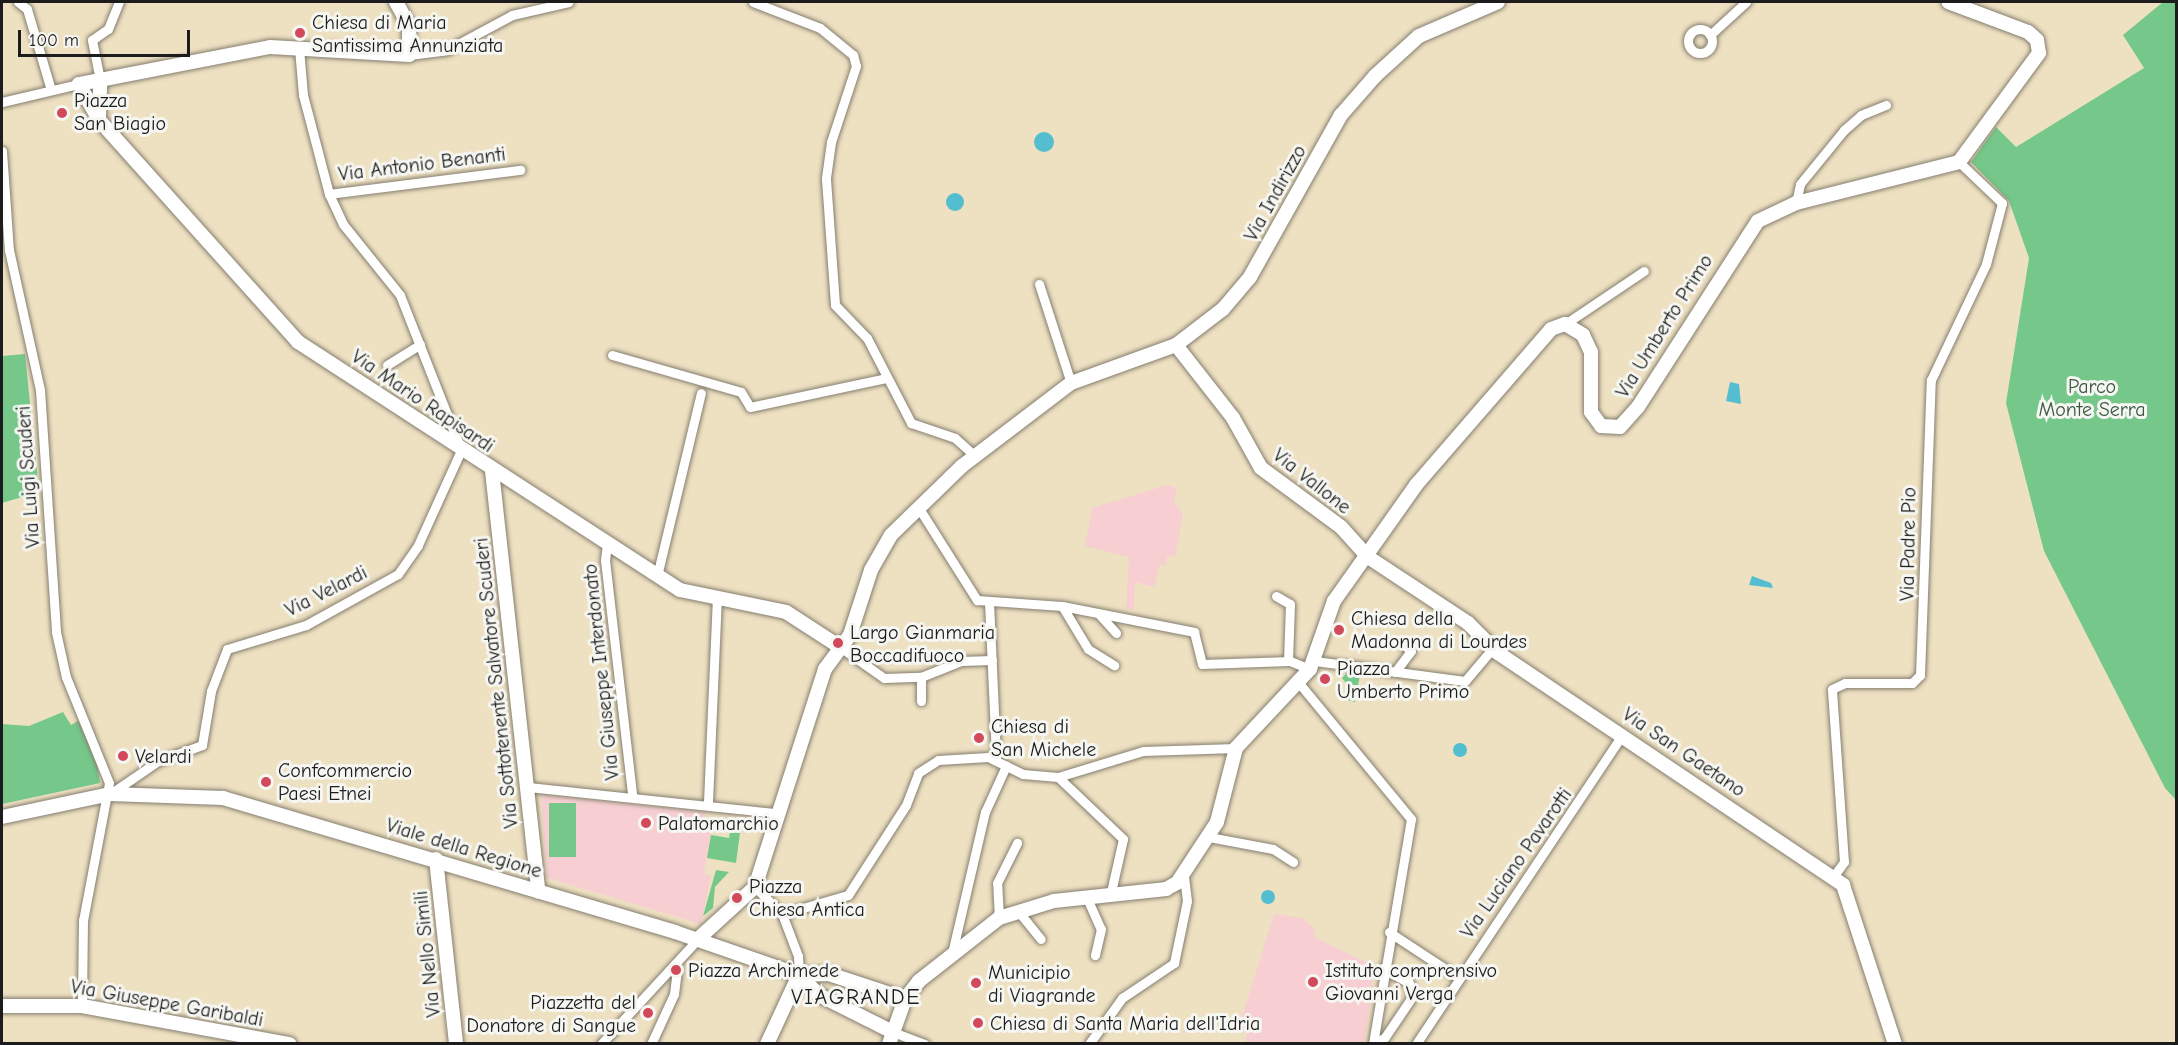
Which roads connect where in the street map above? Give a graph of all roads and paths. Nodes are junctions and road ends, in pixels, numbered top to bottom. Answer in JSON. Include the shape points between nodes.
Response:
{"nodes":[{"id":1,"x":18,"y":2,"type":"edge"},
{"id":2,"x":119,"y":2,"type":"edge"},
{"id":3,"x":396,"y":2,"type":"edge"},
{"id":4,"x":569,"y":2,"type":"edge"},
{"id":5,"x":753,"y":2,"type":"edge"},
{"id":6,"x":1498,"y":2,"type":"edge"},
{"id":7,"x":1746,"y":2,"type":"edge"},
{"id":8,"x":1948,"y":2,"type":"edge"},
{"id":9,"x":1710,"y":35,"type":"dead end"},
{"id":10,"x":299,"y":48,"type":"junction"},
{"id":11,"x":409,"y":55,"type":"junction"},
{"id":12,"x":100,"y":80,"type":"junction"},
{"id":13,"x":79,"y":84,"type":"junction"},
{"id":14,"x":51,"y":90,"type":"junction"},
{"id":15,"x":2,"y":102,"type":"edge"},
{"id":16,"x":1886,"y":105,"type":"dead end"},
{"id":17,"x":99,"y":120,"type":"junction"},
{"id":18,"x":2,"y":151,"type":"edge"},
{"id":19,"x":1959,"y":162,"type":"junction"},
{"id":20,"x":520,"y":170,"type":"dead end"},
{"id":21,"x":329,"y":194,"type":"junction"},
{"id":22,"x":1796,"y":203,"type":"junction"},
{"id":23,"x":1644,"y":271,"type":"dead end"},
{"id":24,"x":1039,"y":284,"type":"dead end"},
{"id":25,"x":1565,"y":324,"type":"junction"},
{"id":26,"x":420,"y":344,"type":"junction"},
{"id":27,"x":1176,"y":345,"type":"junction"},
{"id":28,"x":612,"y":355,"type":"dead end"},
{"id":29,"x":387,"y":365,"type":"dead end"},
{"id":30,"x":887,"y":378,"type":"junction"},
{"id":31,"x":1071,"y":382,"type":"junction"},
{"id":32,"x":701,"y":393,"type":"dead end"},
{"id":33,"x":461,"y":450,"type":"junction"},
{"id":34,"x":975,"y":456,"type":"junction"},
{"id":35,"x":492,"y":471,"type":"junction"},
{"id":36,"x":920,"y":510,"type":"junction"},
{"id":37,"x":608,"y":544,"type":"junction"},
{"id":38,"x":1368,"y":557,"type":"junction"},
{"id":39,"x":657,"y":576,"type":"junction"},
{"id":40,"x":1276,"y":596,"type":"dead end"},
{"id":41,"x":717,"y":599,"type":"junction"},
{"id":42,"x":989,"y":602,"type":"junction"},
{"id":43,"x":1062,"y":606,"type":"junction"},
{"id":44,"x":1098,"y":613,"type":"junction"},
{"id":45,"x":1116,"y":633,"type":"dead end"},
{"id":46,"x":1404,"y":645,"type":"dead end"},
{"id":47,"x":1492,"y":648,"type":"junction"},
{"id":48,"x":843,"y":649,"type":"junction"},
{"id":49,"x":992,"y":660,"type":"junction"},
{"id":50,"x":1289,"y":661,"type":"junction"},
{"id":51,"x":1314,"y":662,"type":"junction"},
{"id":52,"x":1114,"y":665,"type":"dead end"},
{"id":53,"x":1395,"y":672,"type":"junction"},
{"id":54,"x":921,"y":677,"type":"junction"},
{"id":55,"x":1296,"y":686,"type":"junction"},
{"id":56,"x":921,"y":701,"type":"dead end"},
{"id":57,"x":1623,"y":734,"type":"junction"},
{"id":58,"x":1236,"y":748,"type":"junction"},
{"id":59,"x":996,"y":759,"type":"junction"},
{"id":60,"x":1006,"y":766,"type":"junction"},
{"id":61,"x":1058,"y":777,"type":"junction"},
{"id":62,"x":528,"y":787,"type":"junction"},
{"id":63,"x":110,"y":794,"type":"junction"},
{"id":64,"x":632,"y":795,"type":"junction"},
{"id":65,"x":708,"y":802,"type":"junction"},
{"id":66,"x":777,"y":813,"type":"junction"},
{"id":67,"x":2,"y":817,"type":"edge"},
{"id":68,"x":1209,"y":837,"type":"junction"},
{"id":69,"x":1017,"y":843,"type":"dead end"},
{"id":70,"x":435,"y":859,"type":"junction"},
{"id":71,"x":1293,"y":862,"type":"dead end"},
{"id":72,"x":1184,"y":875,"type":"junction"},
{"id":73,"x":1833,"y":877,"type":"junction"},
{"id":74,"x":755,"y":887,"type":"junction"},
{"id":75,"x":538,"y":891,"type":"junction"},
{"id":76,"x":1111,"y":892,"type":"junction"},
{"id":77,"x":1086,"y":896,"type":"junction"},
{"id":78,"x":1018,"y":911,"type":"junction"},
{"id":79,"x":782,"y":914,"type":"junction"},
{"id":80,"x":999,"y":918,"type":"junction"},
{"id":81,"x":1389,"y":932,"type":"junction"},
{"id":82,"x":698,"y":939,"type":"junction"},
{"id":83,"x":1041,"y":939,"type":"dead end"},
{"id":84,"x":953,"y":950,"type":"junction"},
{"id":85,"x":1095,"y":955,"type":"dead end"},
{"id":86,"x":677,"y":968,"type":"junction"},
{"id":87,"x":1383,"y":968,"type":"junction"},
{"id":88,"x":799,"y":975,"type":"junction"},
{"id":89,"x":1459,"y":978,"type":"junction"},
{"id":90,"x":905,"y":999,"type":"junction"},
{"id":91,"x":2,"y":1006,"type":"edge"},
{"id":92,"x":82,"y":1006,"type":"junction"},
{"id":93,"x":891,"y":1038,"type":"edge"},
{"id":94,"x":249,"y":1040,"type":"edge"},
{"id":95,"x":290,"y":1044,"type":"edge"},
{"id":96,"x":456,"y":1044,"type":"edge"},
{"id":97,"x":601,"y":1044,"type":"edge"},
{"id":98,"x":651,"y":1044,"type":"edge"},
{"id":99,"x":767,"y":1044,"type":"edge"},
{"id":100,"x":925,"y":1044,"type":"edge"},
{"id":101,"x":1089,"y":1044,"type":"edge"},
{"id":102,"x":1373,"y":1044,"type":"edge"},
{"id":103,"x":1416,"y":1044,"type":"edge"},
{"id":104,"x":1895,"y":1044,"type":"edge"}],
"edges":[{"from":1,"to":14,"type":"street","via":[[39,42]]},
{"from":2,"to":12,"type":"street","via":[[108,29],[92,40]]},
{"from":3,"to":11,"type":"street","via":[[409,25]]},
{"from":4,"to":11,"type":"street","via":[[512,15],[447,50]]},
{"from":5,"to":30,"type":"street","via":[[820,28],[848,48],[856,66],[831,142],[826,179],[829,283],[835,305],[867,338]]},
{"from":6,"to":27,"type":"street","name":"Via Indirizzo","via":[[1419,36],[1375,75],[1341,115],[1250,277],[1223,309]]},
{"from":7,"to":9,"type":"street"},
{"from":8,"to":19,"type":"street","via":[[2028,32],[2037,40],[2039,53]]},
{"from":10,"to":11,"type":"street"},
{"from":10,"to":12,"type":"street","via":[[270,47]]},
{"from":10,"to":21,"type":"street","via":[[303,95]]},
{"from":12,"to":13,"type":"street"},
{"from":12,"to":17,"type":"street"},
{"from":13,"to":14,"type":"street"},
{"from":13,"to":17,"type":"street","name":"Via Mario Rapisardi"},
{"from":14,"to":15,"type":"street"},
{"from":16,"to":22,"type":"street","via":[[1849,125],[1800,184]]},
{"from":17,"to":33,"type":"street","name":"Via Mario Rapisardi","via":[[298,342]]},
{"from":18,"to":63,"type":"street","name":"Via Luigi Scuderi","via":[[9,250],[40,390],[56,632],[66,677],[98,746]]},
{"from":19,"to":22,"type":"street","name":"Via Umberto Primo"},
{"from":19,"to":73,"type":"street","name":"Via Padre Pio","via":[[2002,203],[1986,264],[1931,380],[1920,675],[1905,684],[1845,683],[1832,689],[1844,862]]},
{"from":20,"to":21,"type":"street","name":"Via Antonio Benanti"},
{"from":21,"to":26,"type":"street","via":[[343,224],[400,295]]},
{"from":22,"to":25,"type":"street","name":"Via Umberto Primo","via":[[1758,221],[1638,407],[1620,427],[1601,426],[1591,412],[1591,352],[1578,329]]},
{"from":23,"to":25,"type":"street"},
{"from":24,"to":31,"type":"street"},
{"from":25,"to":38,"type":"street","via":[[1551,329],[1416,485]]},
{"from":26,"to":29,"type":"street"},
{"from":26,"to":33,"type":"street"},
{"from":27,"to":31,"type":"street","name":"Via Indirizzo"},
{"from":27,"to":38,"type":"street","name":"Via Vallone","via":[[1233,418],[1261,468],[1341,527]]},
{"from":28,"to":30,"type":"street","via":[[741,392],[750,407]]},
{"from":30,"to":34,"type":"street","via":[[911,423],[955,438]]},
{"from":31,"to":34,"type":"street","name":"Via Indirizzo"},
{"from":32,"to":39,"type":"street"},
{"from":33,"to":35,"type":"street","name":"Via Mario Rapisardi"},
{"from":33,"to":63,"type":"street","name":"Via Velardi","via":[[418,545],[398,574],[306,625],[227,649],[211,691],[202,745],[158,761]]},
{"from":34,"to":36,"type":"street","name":"Via Indirizzo"},
{"from":35,"to":37,"type":"street","name":"Via Mario Rapisardi"},
{"from":35,"to":62,"type":"street","name":"Via Sottotenente Salvatore Scuderi"},
{"from":36,"to":42,"type":"street","via":[[940,537],[971,598]]},
{"from":36,"to":48,"type":"street","name":"Via Indirizzo","via":[[879,552]]},
{"from":37,"to":39,"type":"street","name":"Via Mario Rapisardi"},
{"from":37,"to":64,"type":"street","name":"Via Giuseppe Interdonato","via":[[604,560]]},
{"from":38,"to":47,"type":"street","name":"Via San Gaetano","via":[[1468,623]]},
{"from":38,"to":51,"type":"street","via":[[1334,601]]},
{"from":39,"to":41,"type":"street","name":"Via Mario Rapisardi","via":[[680,590]]},
{"from":40,"to":50,"type":"street","via":[[1290,604]]},
{"from":41,"to":48,"type":"street","name":"Via Mario Rapisardi","via":[[786,612]]},
{"from":41,"to":65,"type":"street"},
{"from":42,"to":43,"type":"street"},
{"from":42,"to":49,"type":"street"},
{"from":43,"to":44,"type":"street"},
{"from":43,"to":52,"type":"street","via":[[1088,649]]},
{"from":44,"to":45,"type":"street"},
{"from":44,"to":50,"type":"street","via":[[1194,632],[1202,664]]},
{"from":46,"to":53,"type":"street","via":[[1411,651]]},
{"from":47,"to":53,"type":"street","via":[[1461,680]]},
{"from":47,"to":57,"type":"street","name":"Via San Gaetano"},
{"from":48,"to":54,"type":"street","via":[[879,677]]},
{"from":48,"to":66,"type":"street","name":"Via Indirizzo"},
{"from":49,"to":54,"type":"street","via":[[961,661]]},
{"from":49,"to":59,"type":"street"},
{"from":50,"to":51,"type":"street"},
{"from":51,"to":53,"type":"street"},
{"from":51,"to":55,"type":"street"},
{"from":54,"to":56,"type":"street"},
{"from":55,"to":58,"type":"street"},
{"from":55,"to":81,"type":"street","via":[[1330,717],[1411,819]]},
{"from":57,"to":73,"type":"street","name":"Via San Gaetano"},
{"from":57,"to":89,"type":"street","name":"Via Luciano Pavarotti","via":[[1604,770]]},
{"from":58,"to":61,"type":"street","via":[[1143,751]]},
{"from":58,"to":68,"type":"street","via":[[1221,812]]},
{"from":59,"to":60,"type":"street"},
{"from":59,"to":79,"type":"street","via":[[947,759],[925,767],[848,895]]},
{"from":60,"to":61,"type":"street","via":[[1023,774]]},
{"from":60,"to":84,"type":"street","via":[[991,794]]},
{"from":61,"to":76,"type":"street","via":[[1123,839]]},
{"from":62,"to":64,"type":"street"},
{"from":62,"to":75,"type":"street","name":"Via Sottotenente Salvatore Scuderi"},
{"from":63,"to":67,"type":"street","name":"Viale della Regione"},
{"from":63,"to":70,"type":"street","name":"Viale della Regione","via":[[234,800]]},
{"from":63,"to":92,"type":"street","via":[[83,920]]},
{"from":64,"to":65,"type":"street"},
{"from":65,"to":66,"type":"street"},
{"from":66,"to":74,"type":"street","name":"Via Indirizzo"},
{"from":68,"to":71,"type":"street","via":[[1273,849]]},
{"from":68,"to":72,"type":"street"},
{"from":69,"to":80,"type":"street","via":[[997,883]]},
{"from":70,"to":75,"type":"street","name":"Viale della Regione"},
{"from":70,"to":96,"type":"street","name":"Via Nello Simili"},
{"from":72,"to":76,"type":"street","via":[[1166,889]]},
{"from":72,"to":101,"type":"street","via":[[1187,901],[1174,963],[1122,998]]},
{"from":73,"to":104,"type":"street","name":"Via San Gaetano","via":[[1848,894]]},
{"from":74,"to":79,"type":"street"},
{"from":74,"to":82,"type":"street"},
{"from":75,"to":82,"type":"street","name":"Viale della Regione"},
{"from":76,"to":77,"type":"street"},
{"from":77,"to":78,"type":"street"},
{"from":77,"to":85,"type":"street","via":[[1101,929]]},
{"from":78,"to":80,"type":"street"},
{"from":78,"to":83,"type":"street"},
{"from":79,"to":88,"type":"street","via":[[798,956]]},
{"from":80,"to":84,"type":"street"},
{"from":81,"to":87,"type":"street"},
{"from":81,"to":89,"type":"street"},
{"from":82,"to":86,"type":"street"},
{"from":82,"to":88,"type":"street","name":"Viale della Regione"},
{"from":84,"to":90,"type":"street"},
{"from":86,"to":97,"type":"street"},
{"from":86,"to":98,"type":"street","via":[[674,994]]},
{"from":87,"to":102,"type":"street"},
{"from":87,"to":102,"type":"street","via":[[1409,983],[1412,997],[1385,1037]]},
{"from":88,"to":90,"type":"street","via":[[829,974]]},
{"from":88,"to":93,"type":"street","via":[[819,995]]},
{"from":88,"to":99,"type":"street"},
{"from":89,"to":103,"type":"street","name":"Via Luciano Pavarotti"},
{"from":90,"to":93,"type":"street"},
{"from":91,"to":92,"type":"street","name":"Via Giuseppe Garibaldi"},
{"from":92,"to":94,"type":"street","name":"Via Giuseppe Garibaldi"},
{"from":93,"to":100,"type":"street"},
{"from":94,"to":95,"type":"street","name":"Via Giuseppe Garibaldi"}]}
